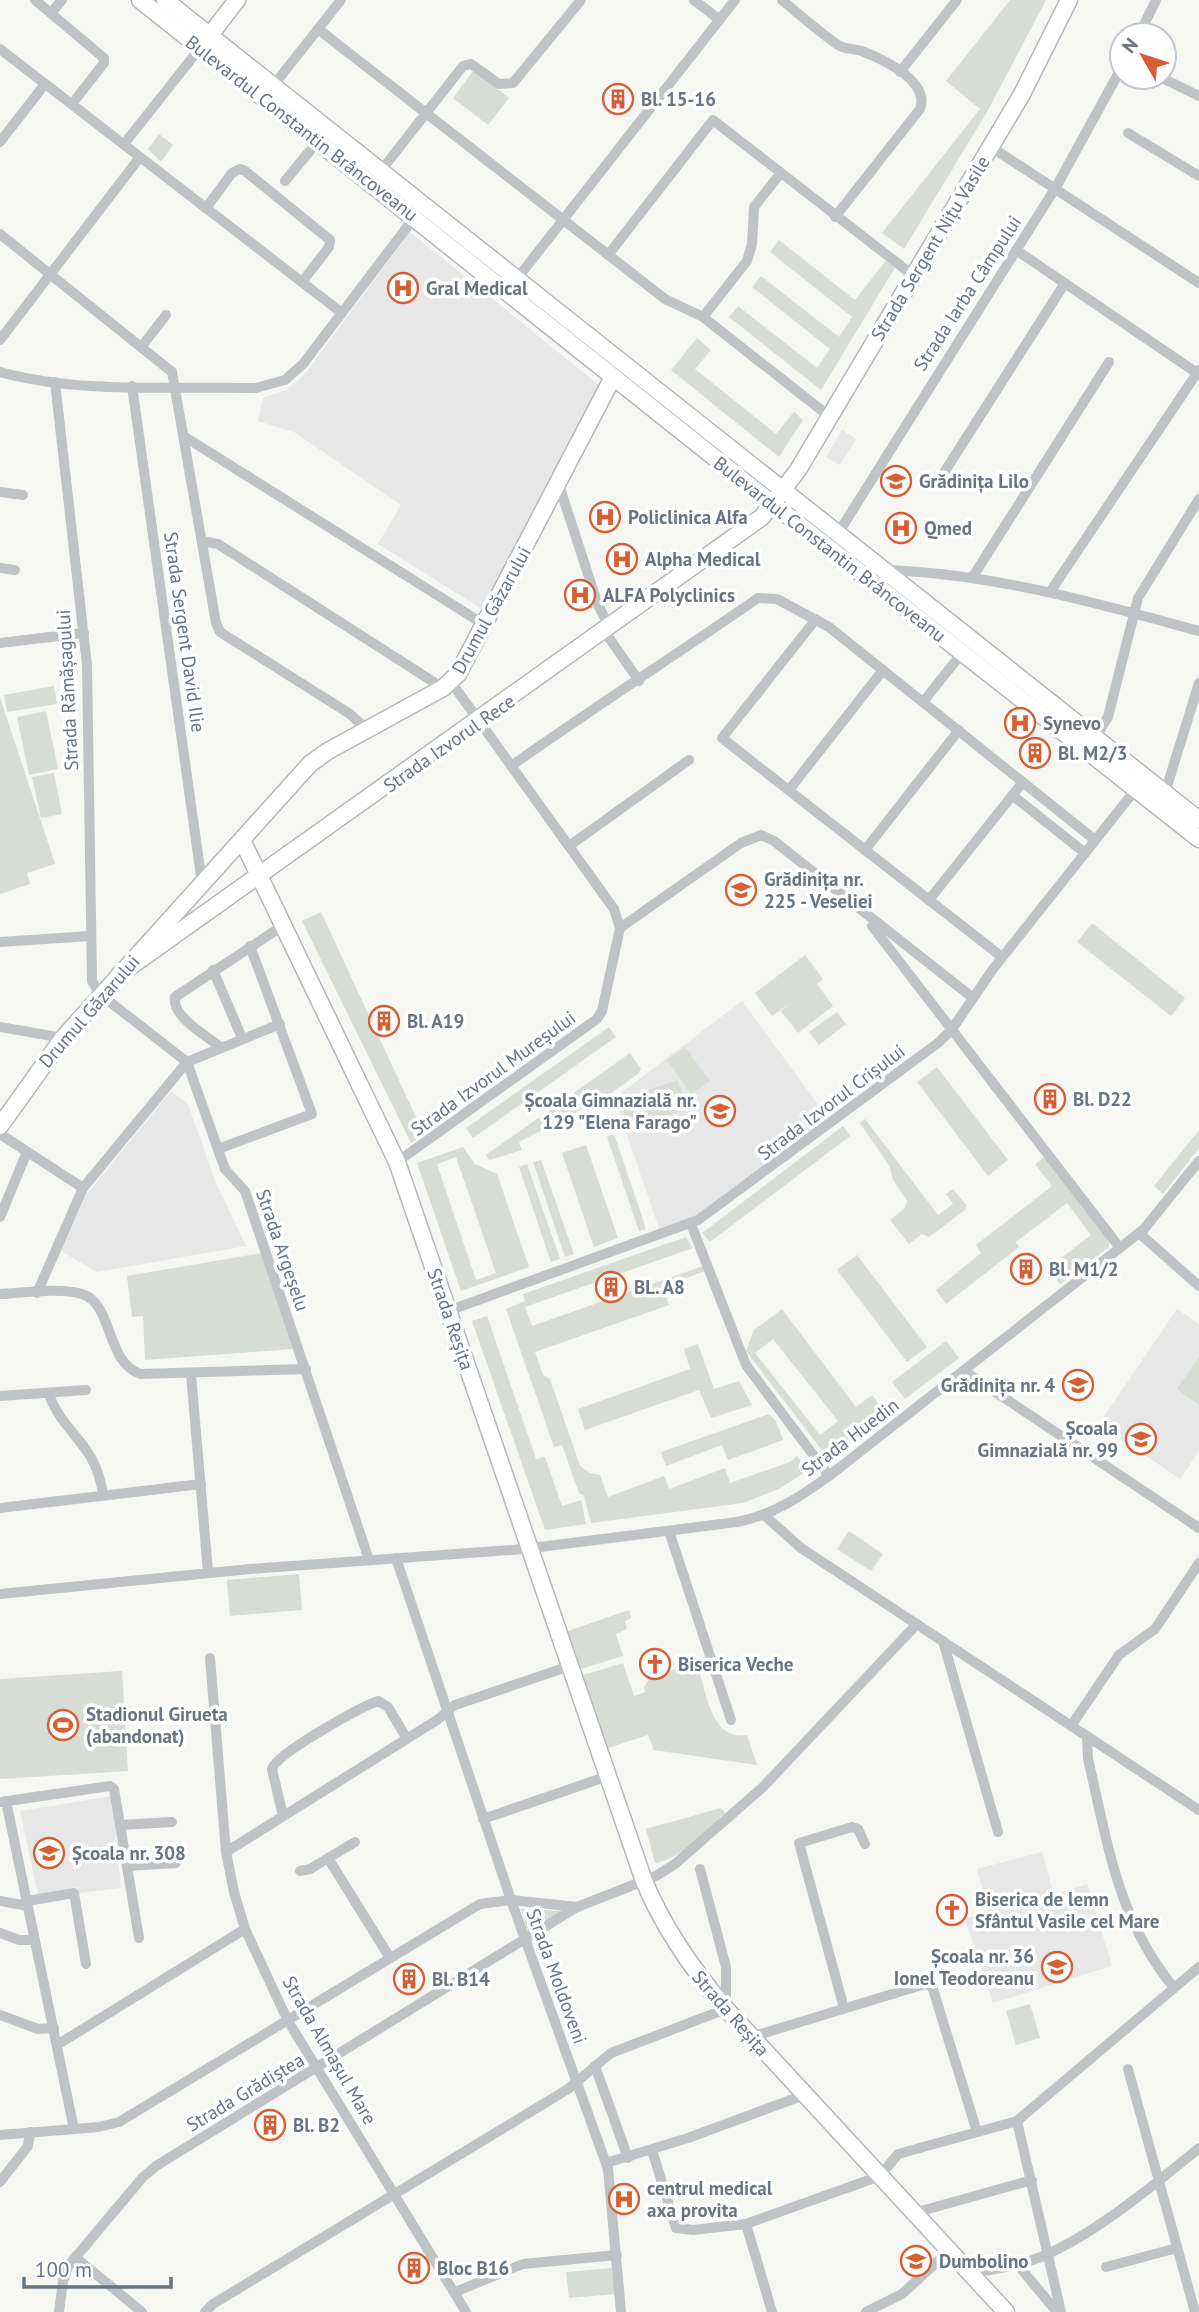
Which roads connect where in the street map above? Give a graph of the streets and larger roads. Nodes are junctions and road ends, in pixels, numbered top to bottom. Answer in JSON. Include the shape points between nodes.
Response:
{"nodes":[{"id":1,"x":36,"y":0,"type":"edge"},
{"id":2,"x":62,"y":0,"type":"edge"},
{"id":3,"x":140,"y":0,"type":"edge"},
{"id":4,"x":165,"y":0,"type":"edge"},
{"id":5,"x":237,"y":0,"type":"edge"},
{"id":6,"x":341,"y":0,"type":"edge"},
{"id":7,"x":581,"y":0,"type":"edge"},
{"id":8,"x":695,"y":0,"type":"edge"},
{"id":9,"x":735,"y":0,"type":"edge"},
{"id":10,"x":782,"y":0,"type":"edge"},
{"id":11,"x":957,"y":0,"type":"edge"},
{"id":12,"x":1069,"y":0,"type":"edge"},
{"id":13,"x":1156,"y":0,"type":"edge"},
{"id":14,"x":51,"y":13,"type":"junction"},
{"id":15,"x":719,"y":20,"type":"junction"},
{"id":16,"x":1146,"y":21,"type":"edge"},
{"id":17,"x":318,"y":29,"type":"junction"},
{"id":18,"x":205,"y":42,"type":"junction"},
{"id":19,"x":0,"y":49,"type":"edge"},
{"id":20,"x":900,"y":72,"type":"junction"},
{"id":21,"x":45,"y":84,"type":"junction"},
{"id":22,"x":273,"y":86,"type":"junction"},
{"id":23,"x":1178,"y":86,"type":"edge"},
{"id":24,"x":1109,"y":91,"type":"edge"},
{"id":25,"x":1199,"y":96,"type":"edge"},
{"id":26,"x":72,"y":104,"type":"junction"},
{"id":27,"x":426,"y":113,"type":"junction"},
{"id":28,"x":1128,"y":133,"type":"dead end"},
{"id":29,"x":318,"y":141,"type":"junction"},
{"id":30,"x":0,"y":142,"type":"edge"},
{"id":31,"x":124,"y":145,"type":"junction"},
{"id":32,"x":991,"y":147,"type":"junction"},
{"id":33,"x":140,"y":157,"type":"junction"},
{"id":34,"x":380,"y":172,"type":"junction"},
{"id":35,"x":780,"y":174,"type":"junction"},
{"id":36,"x":1199,"y":176,"type":"edge"},
{"id":37,"x":285,"y":181,"type":"dead end"},
{"id":38,"x":1056,"y":187,"type":"junction"},
{"id":39,"x":206,"y":208,"type":"junction"},
{"id":40,"x":835,"y":216,"type":"junction"},
{"id":41,"x":414,"y":218,"type":"junction"},
{"id":42,"x":563,"y":219,"type":"junction"},
{"id":43,"x":0,"y":234,"type":"edge"},
{"id":44,"x":1016,"y":250,"type":"junction"},
{"id":45,"x":468,"y":251,"type":"junction"},
{"id":46,"x":608,"y":255,"type":"junction"},
{"id":47,"x":50,"y":274,"type":"junction"},
{"id":48,"x":914,"y":276,"type":"junction"},
{"id":49,"x":516,"y":280,"type":"junction"},
{"id":50,"x":302,"y":282,"type":"junction"},
{"id":51,"x":1065,"y":283,"type":"junction"},
{"id":52,"x":1199,"y":283,"type":"edge"},
{"id":53,"x":342,"y":313,"type":"junction"},
{"id":54,"x":166,"y":315,"type":"dead end"},
{"id":55,"x":703,"y":317,"type":"junction"},
{"id":56,"x":0,"y":340,"type":"edge"},
{"id":57,"x":142,"y":346,"type":"junction"},
{"id":58,"x":1109,"y":362,"type":"dead end"},
{"id":59,"x":1198,"y":371,"type":"edge"},
{"id":60,"x":0,"y":372,"type":"edge"},
{"id":61,"x":613,"y":377,"type":"junction"},
{"id":62,"x":55,"y":382,"type":"junction"},
{"id":63,"x":132,"y":386,"type":"junction"},
{"id":64,"x":177,"y":387,"type":"junction"},
{"id":65,"x":830,"y":418,"type":"junction"},
{"id":66,"x":185,"y":438,"type":"junction"},
{"id":67,"x":558,"y":482,"type":"junction"},
{"id":68,"x":938,"y":482,"type":"dead end"},
{"id":69,"x":0,"y":492,"type":"edge"},
{"id":70,"x":23,"y":495,"type":"dead end"},
{"id":71,"x":778,"y":498,"type":"junction"},
{"id":72,"x":1199,"y":499,"type":"edge"},
{"id":73,"x":1188,"y":516,"type":"junction"},
{"id":74,"x":1199,"y":524,"type":"edge"},
{"id":75,"x":837,"y":535,"type":"junction"},
{"id":76,"x":202,"y":541,"type":"junction"},
{"id":77,"x":0,"y":568,"type":"edge"},
{"id":78,"x":15,"y":570,"type":"dead end"},
{"id":79,"x":882,"y":570,"type":"junction"},
{"id":80,"x":972,"y":578,"type":"junction"},
{"id":81,"x":1050,"y":592,"type":"junction"},
{"id":82,"x":1134,"y":613,"type":"junction"},
{"id":83,"x":816,"y":619,"type":"junction"},
{"id":84,"x":485,"y":625,"type":"junction"},
{"id":85,"x":607,"y":630,"type":"junction"},
{"id":86,"x":1199,"y":631,"type":"edge"},
{"id":87,"x":83,"y":633,"type":"junction"},
{"id":88,"x":0,"y":643,"type":"edge"},
{"id":89,"x":961,"y":653,"type":"junction"},
{"id":90,"x":883,"y":670,"type":"junction"},
{"id":91,"x":639,"y":681,"type":"junction"},
{"id":92,"x":1199,"y":683,"type":"edge"},
{"id":93,"x":447,"y":685,"type":"junction"},
{"id":94,"x":923,"y":702,"type":"junction"},
{"id":95,"x":480,"y":721,"type":"junction"},
{"id":96,"x":367,"y":730,"type":"junction"},
{"id":97,"x":959,"y":730,"type":"junction"},
{"id":98,"x":1095,"y":738,"type":"junction"},
{"id":99,"x":689,"y":760,"type":"dead end"},
{"id":100,"x":512,"y":766,"type":"junction"},
{"id":101,"x":1023,"y":782,"type":"junction"},
{"id":102,"x":1136,"y":789,"type":"junction"},
{"id":103,"x":789,"y":790,"type":"junction"},
{"id":104,"x":1165,"y":793,"type":"junction"},
{"id":105,"x":1012,"y":795,"type":"junction"},
{"id":106,"x":1199,"y":820,"type":"edge"},
{"id":107,"x":1199,"y":839,"type":"edge"},
{"id":108,"x":242,"y":840,"type":"junction"},
{"id":109,"x":1095,"y":840,"type":"junction"},
{"id":110,"x":569,"y":846,"type":"junction"},
{"id":111,"x":865,"y":850,"type":"junction"},
{"id":112,"x":1085,"y":853,"type":"junction"},
{"id":113,"x":260,"y":877,"type":"junction"},
{"id":114,"x":202,"y":883,"type":"junction"},
{"id":115,"x":929,"y":900,"type":"junction"},
{"id":116,"x":861,"y":912,"type":"junction"},
{"id":117,"x":284,"y":925,"type":"junction"},
{"id":118,"x":620,"y":928,"type":"junction"},
{"id":119,"x":90,"y":936,"type":"junction"},
{"id":120,"x":0,"y":942,"type":"edge"},
{"id":121,"x":250,"y":946,"type":"junction"},
{"id":122,"x":1002,"y":957,"type":"junction"},
{"id":123,"x":214,"y":970,"type":"junction"},
{"id":124,"x":120,"y":974,"type":"junction"},
{"id":125,"x":100,"y":995,"type":"junction"},
{"id":126,"x":973,"y":998,"type":"junction"},
{"id":127,"x":280,"y":1024,"type":"junction"},
{"id":128,"x":0,"y":1027,"type":"edge"},
{"id":129,"x":952,"y":1029,"type":"junction"},
{"id":130,"x":63,"y":1038,"type":"junction"},
{"id":131,"x":242,"y":1038,"type":"junction"},
{"id":132,"x":220,"y":1047,"type":"junction"},
{"id":133,"x":187,"y":1062,"type":"junction"},
{"id":134,"x":6,"y":1105,"type":"edge"},
{"id":135,"x":0,"y":1126,"type":"edge"},
{"id":136,"x":0,"y":1134,"type":"edge"},
{"id":137,"x":218,"y":1149,"type":"junction"},
{"id":138,"x":27,"y":1152,"type":"junction"},
{"id":139,"x":1199,"y":1161,"type":"edge"},
{"id":140,"x":397,"y":1162,"type":"junction"},
{"id":141,"x":83,"y":1188,"type":"junction"},
{"id":142,"x":0,"y":1217,"type":"edge"},
{"id":143,"x":691,"y":1224,"type":"junction"},
{"id":144,"x":1139,"y":1233,"type":"junction"},
{"id":145,"x":1121,"y":1248,"type":"junction"},
{"id":146,"x":1197,"y":1280,"type":"edge"},
{"id":147,"x":37,"y":1293,"type":"junction"},
{"id":148,"x":0,"y":1294,"type":"edge"},
{"id":149,"x":448,"y":1311,"type":"junction"},
{"id":150,"x":306,"y":1369,"type":"junction"},
{"id":151,"x":964,"y":1371,"type":"junction"},
{"id":152,"x":191,"y":1374,"type":"junction"},
{"id":153,"x":86,"y":1390,"type":"dead end"},
{"id":154,"x":48,"y":1393,"type":"junction"},
{"id":155,"x":0,"y":1396,"type":"edge"},
{"id":156,"x":829,"y":1476,"type":"junction"},
{"id":157,"x":201,"y":1484,"type":"junction"},
{"id":158,"x":103,"y":1494,"type":"junction"},
{"id":159,"x":0,"y":1508,"type":"edge"},
{"id":160,"x":764,"y":1516,"type":"junction"},
{"id":161,"x":1199,"y":1528,"type":"edge"},
{"id":162,"x":669,"y":1531,"type":"junction"},
{"id":163,"x":530,"y":1549,"type":"junction"},
{"id":164,"x":396,"y":1558,"type":"junction"},
{"id":165,"x":369,"y":1560,"type":"junction"},
{"id":166,"x":1198,"y":1567,"type":"edge"},
{"id":167,"x":208,"y":1572,"type":"junction"},
{"id":168,"x":0,"y":1594,"type":"edge"},
{"id":169,"x":917,"y":1625,"type":"junction"},
{"id":170,"x":943,"y":1641,"type":"junction"},
{"id":171,"x":210,"y":1657,"type":"dead end"},
{"id":172,"x":570,"y":1666,"type":"junction"},
{"id":173,"x":446,"y":1712,"type":"junction"},
{"id":174,"x":731,"y":1720,"type":"dead end"},
{"id":175,"x":1071,"y":1726,"type":"junction"},
{"id":176,"x":1087,"y":1736,"type":"junction"},
{"id":177,"x":407,"y":1739,"type":"junction"},
{"id":178,"x":608,"y":1776,"type":"junction"},
{"id":179,"x":3,"y":1801,"type":"edge"},
{"id":180,"x":1199,"y":1810,"type":"edge"},
{"id":181,"x":283,"y":1816,"type":"junction"},
{"id":182,"x":483,"y":1819,"type":"junction"},
{"id":183,"x":172,"y":1822,"type":"dead end"},
{"id":184,"x":121,"y":1825,"type":"junction"},
{"id":185,"x":998,"y":1832,"type":"dead end"},
{"id":186,"x":355,"y":1842,"type":"dead end"},
{"id":187,"x":865,"y":1844,"type":"dead end"},
{"id":188,"x":226,"y":1852,"type":"junction"},
{"id":189,"x":328,"y":1858,"type":"junction"},
{"id":190,"x":176,"y":1863,"type":"dead end"},
{"id":191,"x":127,"y":1866,"type":"junction"},
{"id":192,"x":700,"y":1869,"type":"dead end"},
{"id":193,"x":300,"y":1871,"type":"dead end"},
{"id":194,"x":644,"y":1881,"type":"junction"},
{"id":195,"x":511,"y":1900,"type":"junction"},
{"id":196,"x":0,"y":1901,"type":"edge"},
{"id":197,"x":27,"y":1903,"type":"junction"},
{"id":198,"x":577,"y":1906,"type":"junction"},
{"id":199,"x":245,"y":1929,"type":"junction"},
{"id":200,"x":0,"y":1933,"type":"edge"},
{"id":201,"x":139,"y":1938,"type":"dead end"},
{"id":202,"x":525,"y":1938,"type":"junction"},
{"id":203,"x":35,"y":1940,"type":"junction"},
{"id":204,"x":390,"y":1958,"type":"junction"},
{"id":205,"x":86,"y":1964,"type":"dead end"},
{"id":206,"x":1199,"y":1967,"type":"edge"},
{"id":207,"x":1174,"y":1988,"type":"junction"},
{"id":208,"x":844,"y":2008,"type":"junction"},
{"id":209,"x":726,"y":2009,"type":"junction"},
{"id":210,"x":0,"y":2015,"type":"edge"},
{"id":211,"x":288,"y":2021,"type":"junction"},
{"id":212,"x":54,"y":2028,"type":"junction"},
{"id":213,"x":751,"y":2037,"type":"junction"},
{"id":214,"x":57,"y":2045,"type":"junction"},
{"id":215,"x":595,"y":2066,"type":"junction"},
{"id":216,"x":318,"y":2068,"type":"junction"},
{"id":217,"x":1128,"y":2068,"type":"dead end"},
{"id":218,"x":577,"y":2083,"type":"junction"},
{"id":219,"x":804,"y":2095,"type":"junction"},
{"id":220,"x":1017,"y":2121,"type":"junction"},
{"id":221,"x":74,"y":2129,"type":"junction"},
{"id":222,"x":30,"y":2132,"type":"junction"},
{"id":223,"x":976,"y":2132,"type":"junction"},
{"id":224,"x":0,"y":2135,"type":"edge"},
{"id":225,"x":1199,"y":2148,"type":"edge"},
{"id":226,"x":652,"y":2150,"type":"junction"},
{"id":227,"x":628,"y":2158,"type":"junction"},
{"id":228,"x":606,"y":2163,"type":"junction"},
{"id":229,"x":880,"y":2176,"type":"junction"},
{"id":230,"x":1032,"y":2180,"type":"junction"},
{"id":231,"x":1158,"y":2181,"type":"junction"},
{"id":232,"x":0,"y":2182,"type":"edge"},
{"id":233,"x":395,"y":2193,"type":"junction"},
{"id":234,"x":914,"y":2213,"type":"junction"},
{"id":235,"x":743,"y":2225,"type":"junction"},
{"id":236,"x":1177,"y":2248,"type":"junction"},
{"id":237,"x":949,"y":2251,"type":"junction"},
{"id":238,"x":1049,"y":2252,"type":"junction"},
{"id":239,"x":617,"y":2255,"type":"junction"},
{"id":240,"x":75,"y":2257,"type":"junction"},
{"id":241,"x":1017,"y":2264,"type":"junction"},
{"id":242,"x":1107,"y":2267,"type":"dead end"},
{"id":243,"x":970,"y":2273,"type":"junction"},
{"id":244,"x":455,"y":2292,"type":"junction"},
{"id":245,"x":59,"y":2312,"type":"edge"},
{"id":246,"x":142,"y":2312,"type":"edge"},
{"id":247,"x":205,"y":2312,"type":"edge"},
{"id":248,"x":466,"y":2312,"type":"edge"},
{"id":249,"x":621,"y":2312,"type":"edge"},
{"id":250,"x":772,"y":2312,"type":"edge"},
{"id":251,"x":866,"y":2312,"type":"edge"},
{"id":252,"x":1006,"y":2312,"type":"edge"},
{"id":253,"x":1059,"y":2312,"type":"edge"},
{"id":254,"x":1195,"y":2312,"type":"edge"}],
"edges":[{"from":1,"to":14,"type":"street"},
{"from":2,"to":14,"type":"street"},
{"from":3,"to":18,"type":"street","name":"Bulevardul Constantin Brâncoveanu"},
{"from":4,"to":18,"type":"street","name":"Bulevardul Constantin Brâncoveanu"},
{"from":5,"to":18,"type":"street"},
{"from":6,"to":17,"type":"street"},
{"from":7,"to":27,"type":"street","via":[[513,83],[499,84],[466,64]]},
{"from":8,"to":15,"type":"street"},
{"from":9,"to":15,"type":"street"},
{"from":10,"to":20,"type":"street","via":[[838,44]]},
{"from":11,"to":20,"type":"street"},
{"from":12,"to":32,"type":"street","name":"Strada Sergent Nițu Vasile"},
{"from":13,"to":16,"type":"street"},
{"from":14,"to":26,"type":"street","via":[[104,58]]},
{"from":15,"to":42,"type":"street"},
{"from":17,"to":22,"type":"street"},
{"from":17,"to":27,"type":"street"},
{"from":18,"to":22,"type":"street","name":"Bulevardul Constantin Brâncoveanu"},
{"from":18,"to":29,"type":"street","name":"Bulevardul Constantin Brâncoveanu"},
{"from":18,"to":31,"type":"street"},
{"from":19,"to":21,"type":"street"},
{"from":20,"to":40,"type":"street","via":[[920,91],[920,109]]},
{"from":21,"to":26,"type":"street"},
{"from":21,"to":30,"type":"street"},
{"from":22,"to":34,"type":"street","name":"Bulevardul Constantin Brâncoveanu"},
{"from":23,"to":25,"type":"street"},
{"from":24,"to":38,"type":"street","name":"Strada Iarba Câmpului"},
{"from":26,"to":31,"type":"street"},
{"from":27,"to":34,"type":"street"},
{"from":27,"to":42,"type":"street"},
{"from":28,"to":36,"type":"street"},
{"from":29,"to":37,"type":"street"},
{"from":29,"to":41,"type":"street","name":"Bulevardul Constantin Brâncoveanu"},
{"from":31,"to":33,"type":"street"},
{"from":32,"to":38,"type":"street"},
{"from":32,"to":48,"type":"street","name":"Strada Sergent Nițu Vasile"},
{"from":33,"to":39,"type":"street"},
{"from":33,"to":47,"type":"street"},
{"from":34,"to":45,"type":"street","name":"Bulevardul Constantin Brâncoveanu"},
{"from":35,"to":40,"type":"street"},
{"from":35,"to":46,"type":"street","via":[[713,120]]},
{"from":35,"to":55,"type":"street","via":[[754,207],[747,261]]},
{"from":38,"to":44,"type":"street","name":"Strada Iarba Câmpului"},
{"from":38,"to":52,"type":"street"},
{"from":39,"to":50,"type":"street"},
{"from":39,"to":50,"type":"street","via":[[236,170],[245,171],[330,240]]},
{"from":40,"to":48,"type":"street"},
{"from":41,"to":45,"type":"street","name":"Bulevardul Constantin Brâncoveanu"},
{"from":41,"to":53,"type":"street"},
{"from":42,"to":46,"type":"street"},
{"from":42,"to":49,"type":"street"},
{"from":43,"to":47,"type":"street"},
{"from":44,"to":51,"type":"street"},
{"from":44,"to":75,"type":"street","name":"Strada Iarba Câmpului"},
{"from":45,"to":49,"type":"street","name":"Bulevardul Constantin Brâncoveanu"},
{"from":45,"to":61,"type":"street","name":"Bulevardul Constantin Brâncoveanu"},
{"from":46,"to":55,"type":"street","via":[[665,299]]},
{"from":47,"to":56,"type":"street"},
{"from":47,"to":57,"type":"street"},
{"from":48,"to":65,"type":"street","name":"Strada Sergent Nițu Vasile"},
{"from":49,"to":71,"type":"street","name":"Bulevardul Constantin Brâncoveanu"},
{"from":50,"to":53,"type":"street"},
{"from":51,"to":59,"type":"street"},
{"from":51,"to":68,"type":"street"},
{"from":53,"to":64,"type":"street","via":[[285,380],[256,388]]},
{"from":54,"to":57,"type":"street"},
{"from":55,"to":65,"type":"street"},
{"from":57,"to":64,"type":"street","via":[[172,372]]},
{"from":58,"to":80,"type":"street"},
{"from":59,"to":81,"type":"street"},
{"from":60,"to":62,"type":"street"},
{"from":61,"to":67,"type":"street","name":"Drumul Găzarului"},
{"from":61,"to":71,"type":"street","name":"Bulevardul Constantin Brâncoveanu"},
{"from":62,"to":63,"type":"street"},
{"from":62,"to":87,"type":"street","name":"Strada Rămășagului"},
{"from":63,"to":64,"type":"street"},
{"from":63,"to":114,"type":"street","name":"Strada Sergent David Ilie"},
{"from":64,"to":66,"type":"street"},
{"from":65,"to":71,"type":"street","name":"Strada Sergent Nițu Vasile"},
{"from":66,"to":76,"type":"street"},
{"from":66,"to":84,"type":"street"},
{"from":67,"to":84,"type":"street","name":"Drumul Găzarului"},
{"from":67,"to":85,"type":"street"},
{"from":69,"to":70,"type":"street"},
{"from":71,"to":75,"type":"street","name":"Bulevardul Constantin Brâncoveanu"},
{"from":71,"to":85,"type":"street","name":"Strada Izvorul Rece","via":[[748,530]]},
{"from":71,"to":89,"type":"street","name":"Bulevardul Constantin Brâncoveanu"},
{"from":72,"to":73,"type":"street"},
{"from":73,"to":74,"type":"street"},
{"from":73,"to":82,"type":"street","via":[[1143,588]]},
{"from":75,"to":79,"type":"street","name":"Bulevardul Constantin Brâncoveanu"},
{"from":76,"to":93,"type":"street","via":[[218,544]]},
{"from":76,"to":96,"type":"street","via":[[220,632],[350,714]]},
{"from":77,"to":78,"type":"street"},
{"from":79,"to":80,"type":"street"},
{"from":79,"to":98,"type":"street","name":"Bulevardul Constantin Brâncoveanu"},
{"from":80,"to":81,"type":"street"},
{"from":81,"to":82,"type":"street"},
{"from":82,"to":86,"type":"street"},
{"from":82,"to":98,"type":"street","via":[[1108,717]]},
{"from":83,"to":90,"type":"street"},
{"from":83,"to":91,"type":"street","via":[[771,597],[758,598]]},
{"from":83,"to":103,"type":"street","via":[[722,738]]},
{"from":84,"to":93,"type":"street","name":"Drumul Găzarului"},
{"from":85,"to":91,"type":"street"},
{"from":85,"to":95,"type":"street","name":"Strada Izvorul Rece"},
{"from":87,"to":88,"type":"street"},
{"from":87,"to":119,"type":"street","name":"Strada Rămășagului","via":[[88,692]]},
{"from":89,"to":94,"type":"street"},
{"from":89,"to":102,"type":"street","name":"Bulevardul Constantin Brâncoveanu"},
{"from":90,"to":94,"type":"street"},
{"from":90,"to":103,"type":"street"},
{"from":91,"to":100,"type":"street","via":[[609,696]]},
{"from":92,"to":104,"type":"street"},
{"from":93,"to":95,"type":"street"},
{"from":93,"to":96,"type":"street","name":"Drumul Găzarului"},
{"from":94,"to":97,"type":"street"},
{"from":95,"to":100,"type":"street"},
{"from":95,"to":113,"type":"street","name":"Strada Izvorul Rece"},
{"from":96,"to":108,"type":"street","name":"Drumul Găzarului","via":[[314,761]]},
{"from":97,"to":101,"type":"street"},
{"from":97,"to":111,"type":"street"},
{"from":98,"to":104,"type":"street","name":"Bulevardul Constantin Brâncoveanu"},
{"from":99,"to":110,"type":"street"},
{"from":100,"to":110,"type":"street"},
{"from":101,"to":105,"type":"street"},
{"from":101,"to":109,"type":"street"},
{"from":102,"to":107,"type":"street","name":"Bulevardul Constantin Brâncoveanu"},
{"from":102,"to":109,"type":"street","name":"Strada Izvorul Crișului"},
{"from":103,"to":111,"type":"street"},
{"from":104,"to":106,"type":"street","name":"Bulevardul Constantin Brâncoveanu"},
{"from":105,"to":112,"type":"street"},
{"from":105,"to":115,"type":"street"},
{"from":108,"to":113,"type":"street"},
{"from":108,"to":114,"type":"street","name":"Drumul Găzarului"},
{"from":109,"to":112,"type":"street","name":"Strada Izvorul Crișului"},
{"from":110,"to":118,"type":"street","via":[[614,909]]},
{"from":111,"to":115,"type":"street"},
{"from":112,"to":122,"type":"street","name":"Strada Izvorul Crișului"},
{"from":113,"to":117,"type":"street","name":"Strada Reșița"},
{"from":113,"to":124,"type":"street","name":"Strada Izvorul Rece"},
{"from":114,"to":124,"type":"street","name":"Drumul Găzarului"},
{"from":115,"to":122,"type":"street"},
{"from":116,"to":118,"type":"street","via":[[761,835],[741,843]]},
{"from":116,"to":126,"type":"street"},
{"from":116,"to":129,"type":"street"},
{"from":117,"to":121,"type":"street"},
{"from":117,"to":140,"type":"street","name":"Strada Reșița"},
{"from":118,"to":140,"type":"street","name":"Strada Izvorul Mureșului","via":[[597,1019]]},
{"from":119,"to":120,"type":"street"},
{"from":119,"to":125,"type":"street","name":"Strada Rămășagului","via":[[92,981]]},
{"from":121,"to":123,"type":"street"},
{"from":121,"to":127,"type":"street"},
{"from":122,"to":126,"type":"street","name":"Strada Izvorul Crișului"},
{"from":123,"to":131,"type":"street"},
{"from":123,"to":132,"type":"street","via":[[177,994],[174,1003],[178,1012]]},
{"from":124,"to":125,"type":"street","name":"Drumul Găzarului"},
{"from":125,"to":130,"type":"street","name":"Drumul Găzarului"},
{"from":125,"to":133,"type":"street"},
{"from":126,"to":129,"type":"street","name":"Strada Izvorul Crișului"},
{"from":127,"to":131,"type":"street"},
{"from":127,"to":137,"type":"street","via":[[312,1114]]},
{"from":128,"to":130,"type":"street"},
{"from":129,"to":143,"type":"street","name":"Strada Izvorul Crișului"},
{"from":129,"to":145,"type":"street"},
{"from":130,"to":134,"type":"street","name":"Drumul Găzarului"},
{"from":131,"to":132,"type":"street"},
{"from":132,"to":133,"type":"street"},
{"from":133,"to":137,"type":"street","name":"Strada Argeșelu"},
{"from":133,"to":141,"type":"street"},
{"from":134,"to":135,"type":"street","name":"Drumul Găzarului"},
{"from":136,"to":138,"type":"street"},
{"from":137,"to":150,"type":"street","name":"Strada Argeșelu","via":[[227,1174],[245,1191]]},
{"from":138,"to":141,"type":"street"},
{"from":138,"to":142,"type":"street"},
{"from":139,"to":144,"type":"street","name":"Strada Huedin"},
{"from":140,"to":149,"type":"street","name":"Strada Reșița"},
{"from":141,"to":147,"type":"street"},
{"from":143,"to":149,"type":"street","name":"Strada Izvorul Crișului"},
{"from":143,"to":156,"type":"street","via":[[746,1365]]},
{"from":144,"to":145,"type":"street","name":"Strada Huedin"},
{"from":144,"to":146,"type":"street"},
{"from":145,"to":151,"type":"street","name":"Strada Huedin"},
{"from":147,"to":148,"type":"street"},
{"from":147,"to":152,"type":"street","via":[[82,1294],[94,1304],[125,1365],[141,1374]]},
{"from":149,"to":163,"type":"street","name":"Strada Reșița"},
{"from":150,"to":152,"type":"street"},
{"from":150,"to":165,"type":"street","name":"Strada Argeșelu"},
{"from":151,"to":156,"type":"street","name":"Strada Huedin"},
{"from":151,"to":161,"type":"street"},
{"from":152,"to":157,"type":"street"},
{"from":153,"to":154,"type":"street"},
{"from":154,"to":155,"type":"street"},
{"from":154,"to":158,"type":"street","via":[[61,1420],[96,1463]]},
{"from":156,"to":160,"type":"street","name":"Strada Huedin"},
{"from":157,"to":158,"type":"street"},
{"from":157,"to":167,"type":"street"},
{"from":158,"to":159,"type":"street"},
{"from":160,"to":162,"type":"street","name":"Strada Huedin"},
{"from":160,"to":169,"type":"street","via":[[791,1541]]},
{"from":162,"to":163,"type":"street","name":"Strada Huedin"},
{"from":162,"to":174,"type":"street"},
{"from":163,"to":164,"type":"street","name":"Strada Huedin"},
{"from":163,"to":172,"type":"street","name":"Strada Reșița"},
{"from":164,"to":165,"type":"street","name":"Strada Huedin"},
{"from":164,"to":173,"type":"street","name":"Strada Moldoveni"},
{"from":165,"to":167,"type":"street","name":"Strada Huedin"},
{"from":166,"to":175,"type":"street","via":[[1155,1629],[1119,1655]]},
{"from":167,"to":168,"type":"street","name":"Strada Huedin"},
{"from":169,"to":170,"type":"street"},
{"from":169,"to":194,"type":"street","name":"Strada Grădiștea","via":[[750,1800],[675,1864]]},
{"from":170,"to":175,"type":"street"},
{"from":170,"to":185,"type":"street"},
{"from":171,"to":188,"type":"street","name":"Strada Almașul Mare"},
{"from":172,"to":173,"type":"street"},
{"from":172,"to":178,"type":"street","name":"Strada Reșița"},
{"from":173,"to":177,"type":"street"},
{"from":173,"to":182,"type":"street","name":"Strada Moldoveni"},
{"from":175,"to":176,"type":"street"},
{"from":176,"to":180,"type":"street"},
{"from":176,"to":207,"type":"street","via":[[1087,1759],[1119,1893],[1143,1945]]},
{"from":177,"to":181,"type":"street"},
{"from":177,"to":181,"type":"street","via":[[378,1700],[293,1749],[272,1769]]},
{"from":178,"to":182,"type":"street"},
{"from":178,"to":194,"type":"street","name":"Strada Reșița"},
{"from":179,"to":184,"type":"street","via":[[110,1786],[116,1794]]},
{"from":179,"to":197,"type":"street"},
{"from":181,"to":188,"type":"street"},
{"from":182,"to":195,"type":"street","name":"Strada Moldoveni"},
{"from":183,"to":184,"type":"street"},
{"from":184,"to":191,"type":"street"},
{"from":186,"to":189,"type":"street"},
{"from":187,"to":208,"type":"street","via":[[855,1827],[799,1843]]},
{"from":188,"to":199,"type":"street","name":"Strada Almașul Mare"},
{"from":189,"to":193,"type":"street"},
{"from":189,"to":204,"type":"street"},
{"from":190,"to":191,"type":"street"},
{"from":191,"to":201,"type":"street"},
{"from":192,"to":209,"type":"street","via":[[726,1966]]},
{"from":194,"to":198,"type":"street","name":"Strada Grădiștea"},
{"from":194,"to":209,"type":"street","name":"Strada Reșița","via":[[673,1941]]},
{"from":195,"to":198,"type":"street","name":"Strada Grădiștea"},
{"from":195,"to":202,"type":"street","name":"Strada Moldoveni"},
{"from":195,"to":204,"type":"street","name":"Strada Grădiștea","via":[[480,1904]]},
{"from":196,"to":197,"type":"street"},
{"from":197,"to":203,"type":"street"},
{"from":197,"to":205,"type":"street","via":[[74,1893]]},
{"from":198,"to":202,"type":"street","name":"Strada Grădiștea"},
{"from":199,"to":211,"type":"street","name":"Strada Almașul Mare"},
{"from":199,"to":214,"type":"street"},
{"from":200,"to":203,"type":"street"},
{"from":202,"to":216,"type":"street","name":"Strada Grădiștea"},
{"from":202,"to":218,"type":"street","name":"Strada Moldoveni"},
{"from":203,"to":212,"type":"street"},
{"from":204,"to":211,"type":"street","name":"Strada Grădiștea"},
{"from":206,"to":207,"type":"street"},
{"from":207,"to":220,"type":"street"},
{"from":208,"to":213,"type":"street"},
{"from":208,"to":223,"type":"street","via":[[925,1984],[932,1986]]},
{"from":209,"to":213,"type":"street","name":"Strada Reșița"},
{"from":209,"to":215,"type":"street","via":[[611,2053]]},
{"from":210,"to":212,"type":"street","via":[[38,2028]]},
{"from":211,"to":216,"type":"street","name":"Strada Almașul Mare"},
{"from":211,"to":221,"type":"street","name":"Strada Grădiștea","via":[[119,2122]]},
{"from":212,"to":214,"type":"street"},
{"from":213,"to":219,"type":"street","name":"Strada Reșița"},
{"from":214,"to":221,"type":"street"},
{"from":215,"to":218,"type":"street"},
{"from":215,"to":227,"type":"street"},
{"from":216,"to":233,"type":"street","name":"Strada Almașul Mare"},
{"from":216,"to":240,"type":"street","name":"Strada Grădiștea","via":[[150,2171]]},
{"from":217,"to":231,"type":"street"},
{"from":218,"to":228,"type":"street","name":"Strada Moldoveni"},
{"from":218,"to":233,"type":"street"},
{"from":219,"to":226,"type":"street"},
{"from":219,"to":229,"type":"street","name":"Strada Reșița"},
{"from":220,"to":223,"type":"street"},
{"from":220,"to":230,"type":"street"},
{"from":221,"to":222,"type":"street","name":"Strada Grădiștea"},
{"from":222,"to":224,"type":"street","name":"Strada Grădiștea"},
{"from":222,"to":232,"type":"street","via":[[28,2146]]},
{"from":223,"to":229,"type":"street","via":[[898,2154]]},
{"from":225,"to":231,"type":"street"},
{"from":226,"to":227,"type":"street"},
{"from":226,"to":235,"type":"street","via":[[676,2228],[693,2231]]},
{"from":227,"to":228,"type":"street"},
{"from":228,"to":239,"type":"street","name":"Strada Moldoveni"},
{"from":229,"to":234,"type":"street","name":"Strada Reșița"},
{"from":229,"to":235,"type":"street"},
{"from":230,"to":234,"type":"street"},
{"from":230,"to":238,"type":"street"},
{"from":231,"to":236,"type":"street"},
{"from":231,"to":238,"type":"street"},
{"from":233,"to":244,"type":"street","name":"Strada Almașul Mare"},
{"from":233,"to":247,"type":"street"},
{"from":234,"to":237,"type":"street","name":"Strada Reșița"},
{"from":235,"to":250,"type":"street"},
{"from":236,"to":242,"type":"street"},
{"from":236,"to":254,"type":"street"},
{"from":237,"to":243,"type":"street","name":"Strada Reșița"},
{"from":237,"to":251,"type":"street","via":[[902,2294]]},
{"from":238,"to":241,"type":"street"},
{"from":238,"to":253,"type":"street"},
{"from":239,"to":244,"type":"street","via":[[523,2264]]},
{"from":239,"to":249,"type":"street","name":"Strada Moldoveni"},
{"from":240,"to":245,"type":"street","name":"Strada Grădiștea","via":[[66,2272]]},
{"from":240,"to":246,"type":"street"},
{"from":241,"to":243,"type":"street"},
{"from":241,"to":253,"type":"street"},
{"from":243,"to":252,"type":"street","name":"Strada Reșița"},
{"from":244,"to":248,"type":"street","name":"Strada Almașul Mare"}]}
